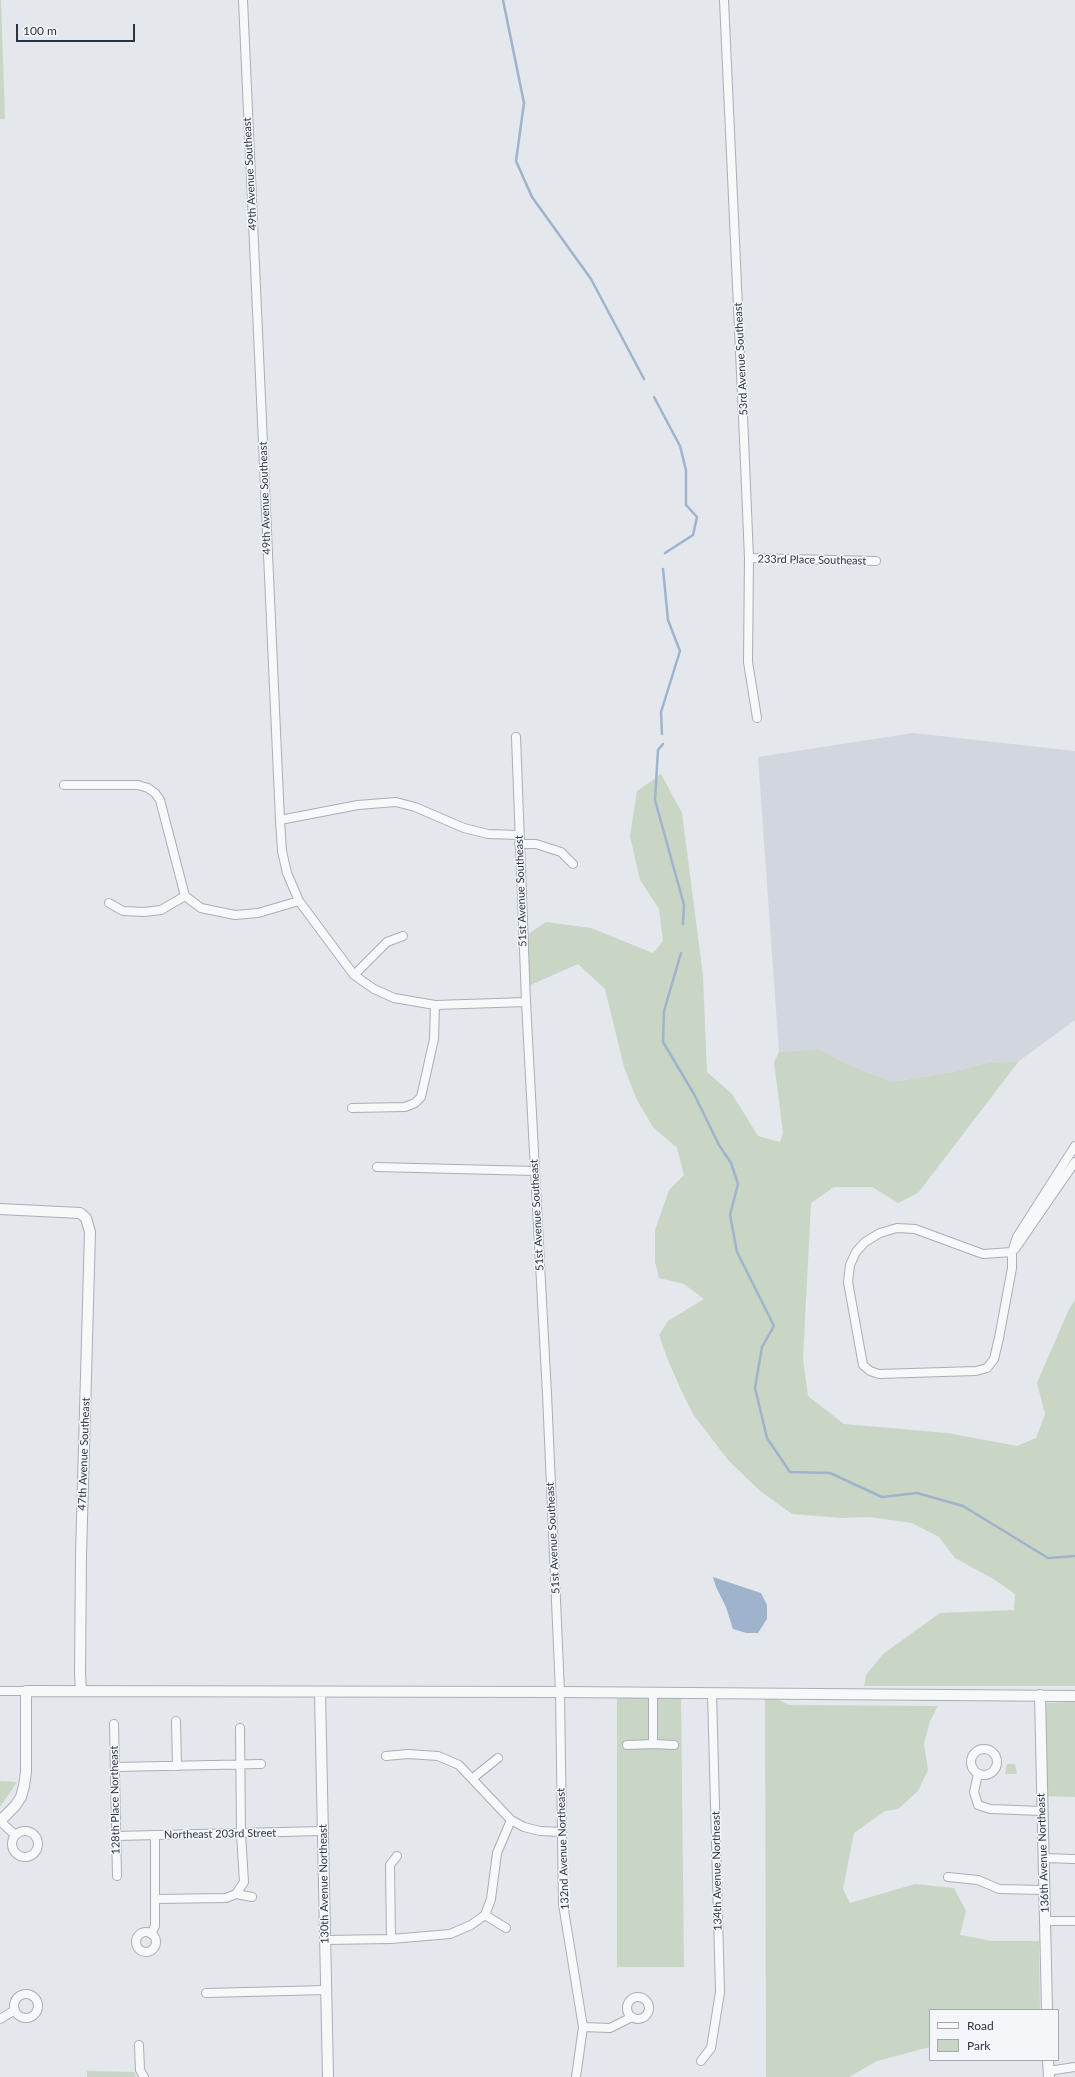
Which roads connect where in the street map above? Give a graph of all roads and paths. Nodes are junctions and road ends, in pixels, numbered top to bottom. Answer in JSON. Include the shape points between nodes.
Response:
{"nodes":[{"id":1,"x":243,"y":0,"type":"edge"},
{"id":2,"x":724,"y":0,"type":"edge"},
{"id":3,"x":749,"y":558,"type":"junction"},
{"id":4,"x":876,"y":561,"type":"dead end"},
{"id":5,"x":757,"y":718,"type":"dead end"},
{"id":6,"x":516,"y":737,"type":"dead end"},
{"id":7,"x":64,"y":786,"type":"dead end"},
{"id":8,"x":280,"y":820,"type":"junction"},
{"id":9,"x":519,"y":835,"type":"junction"},
{"id":10,"x":519,"y":844,"type":"junction"},
{"id":11,"x":573,"y":864,"type":"dead end"},
{"id":12,"x":185,"y":896,"type":"junction"},
{"id":13,"x":299,"y":900,"type":"junction"},
{"id":14,"x":109,"y":903,"type":"dead end"},
{"id":15,"x":403,"y":936,"type":"dead end"},
{"id":16,"x":354,"y":975,"type":"junction"},
{"id":17,"x":526,"y":1002,"type":"junction"},
{"id":18,"x":435,"y":1005,"type":"junction"},
{"id":19,"x":352,"y":1108,"type":"dead end"},
{"id":20,"x":1075,"y":1146,"type":"edge"},
{"id":21,"x":1075,"y":1162,"type":"edge"},
{"id":22,"x":377,"y":1167,"type":"dead end"},
{"id":23,"x":535,"y":1171,"type":"junction"},
{"id":24,"x":1058,"y":1172,"type":"junction"},
{"id":25,"x":1065,"y":1178,"type":"junction"},
{"id":26,"x":0,"y":1209,"type":"edge"},
{"id":27,"x":1012,"y":1252,"type":"junction"},
{"id":28,"x":81,"y":1690,"type":"junction"},
{"id":29,"x":0,"y":1691,"type":"edge"},
{"id":30,"x":26,"y":1691,"type":"junction"},
{"id":31,"x":320,"y":1692,"type":"junction"},
{"id":32,"x":560,"y":1692,"type":"junction"},
{"id":33,"x":653,"y":1693,"type":"junction"},
{"id":34,"x":712,"y":1693,"type":"junction"},
{"id":35,"x":1040,"y":1695,"type":"junction"},
{"id":36,"x":1075,"y":1696,"type":"edge"},
{"id":37,"x":176,"y":1721,"type":"dead end"},
{"id":38,"x":114,"y":1724,"type":"dead end"},
{"id":39,"x":240,"y":1728,"type":"dead end"},
{"id":40,"x":627,"y":1744,"type":"dead end"},
{"id":41,"x":653,"y":1744,"type":"junction"},
{"id":42,"x":674,"y":1745,"type":"dead end"},
{"id":43,"x":386,"y":1756,"type":"dead end"},
{"id":44,"x":498,"y":1758,"type":"dead end"},
{"id":45,"x":261,"y":1764,"type":"dead end"},
{"id":46,"x":177,"y":1766,"type":"junction"},
{"id":47,"x":240,"y":1766,"type":"junction"},
{"id":48,"x":115,"y":1767,"type":"junction"},
{"id":49,"x":978,"y":1774,"type":"dead end"},
{"id":50,"x":473,"y":1778,"type":"junction"},
{"id":51,"x":1042,"y":1811,"type":"junction"},
{"id":52,"x":511,"y":1820,"type":"junction"},
{"id":53,"x":0,"y":1822,"type":"edge"},
{"id":54,"x":323,"y":1831,"type":"junction"},
{"id":55,"x":561,"y":1832,"type":"junction"},
{"id":56,"x":241,"y":1834,"type":"junction"},
{"id":57,"x":15,"y":1835,"type":"dead end"},
{"id":58,"x":155,"y":1835,"type":"junction"},
{"id":59,"x":116,"y":1836,"type":"junction"},
{"id":60,"x":397,"y":1856,"type":"dead end"},
{"id":61,"x":1043,"y":1858,"type":"junction"},
{"id":62,"x":1075,"y":1859,"type":"edge"},
{"id":63,"x":117,"y":1876,"type":"dead end"},
{"id":64,"x":948,"y":1877,"type":"dead end"},
{"id":65,"x":1044,"y":1890,"type":"junction"},
{"id":66,"x":236,"y":1894,"type":"junction"},
{"id":67,"x":252,"y":1897,"type":"dead end"},
{"id":68,"x":155,"y":1899,"type":"junction"},
{"id":69,"x":485,"y":1915,"type":"junction"},
{"id":70,"x":1075,"y":1920,"type":"edge"},
{"id":71,"x":1045,"y":1921,"type":"junction"},
{"id":72,"x":506,"y":1928,"type":"dead end"},
{"id":73,"x":151,"y":1934,"type":"dead end"},
{"id":74,"x":391,"y":1939,"type":"junction"},
{"id":75,"x":325,"y":1940,"type":"junction"},
{"id":76,"x":326,"y":1990,"type":"junction"},
{"id":77,"x":206,"y":1993,"type":"dead end"},
{"id":78,"x":1047,"y":2009,"type":"edge"},
{"id":79,"x":15,"y":2010,"type":"dead end"},
{"id":80,"x":632,"y":2017,"type":"dead end"},
{"id":81,"x":0,"y":2018,"type":"edge"},
{"id":82,"x":583,"y":2027,"type":"junction"},
{"id":83,"x":139,"y":2045,"type":"dead end"},
{"id":84,"x":701,"y":2061,"type":"dead end"},
{"id":85,"x":1048,"y":2061,"type":"edge"},
{"id":86,"x":1075,"y":2067,"type":"edge"},
{"id":87,"x":1048,"y":2074,"type":"edge"},
{"id":88,"x":144,"y":2077,"type":"edge"},
{"id":89,"x":328,"y":2077,"type":"edge"},
{"id":90,"x":576,"y":2077,"type":"edge"}],
"edges":[{"from":1,"to":8,"type":"street","name":"49th Avenue Southeast"},
{"from":2,"to":3,"type":"street","name":"53rd Avenue Southeast"},
{"from":3,"to":4,"type":"street","name":"233rd Place Southeast"},
{"from":3,"to":5,"type":"street","name":"53rd Avenue Southeast","via":[[748,662]]},
{"from":6,"to":9,"type":"street","name":"51st Avenue Southeast"},
{"from":7,"to":12,"type":"street","via":[[138,786],[155,792],[160,800]]},
{"from":8,"to":9,"type":"street","via":[[358,805],[396,802],[415,807],[464,828],[488,834]]},
{"from":8,"to":13,"type":"street","name":"49th Avenue Southeast","via":[[287,873]]},
{"from":9,"to":10,"type":"street","name":"51st Avenue Southeast"},
{"from":10,"to":11,"type":"street","via":[[536,844],[561,852]]},
{"from":10,"to":17,"type":"street","name":"51st Avenue Southeast"},
{"from":12,"to":13,"type":"street","via":[[201,908],[235,915],[258,913]]},
{"from":12,"to":14,"type":"street","via":[[161,910],[144,912],[123,911]]},
{"from":13,"to":16,"type":"street","name":"49th Avenue Southeast"},
{"from":15,"to":16,"type":"street","via":[[387,942]]},
{"from":16,"to":18,"type":"street","name":"49th Avenue Southeast","via":[[374,989],[394,998]]},
{"from":17,"to":18,"type":"street","name":"49th Avenue Southeast"},
{"from":17,"to":23,"type":"street","name":"51st Avenue Southeast"},
{"from":18,"to":19,"type":"street","via":[[434,1039],[421,1097],[405,1107]]},
{"from":20,"to":24,"type":"street"},
{"from":21,"to":25,"type":"street"},
{"from":22,"to":23,"type":"street"},
{"from":23,"to":32,"type":"street","name":"51st Avenue Southeast"},
{"from":24,"to":25,"type":"street"},
{"from":24,"to":27,"type":"street","via":[[1017,1236]]},
{"from":25,"to":27,"type":"street"},
{"from":26,"to":28,"type":"street","name":"47th Avenue Southeast","via":[[80,1213],[86,1218],[90,1232]]},
{"from":27,"to":27,"type":"street","via":[[983,1254],[915,1229],[897,1228],[880,1233],[865,1242],[856,1252],[850,1265],[848,1282],[863,1365],[870,1372],[879,1374],[976,1371],[987,1368],[994,1359],[999,1338],[1012,1268]]},
{"from":28,"to":30,"type":"street"},
{"from":28,"to":31,"type":"street"},
{"from":29,"to":30,"type":"street"},
{"from":30,"to":53,"type":"street","via":[[24,1786],[15,1806]]},
{"from":31,"to":32,"type":"street"},
{"from":31,"to":54,"type":"street","name":"130th Avenue Northeast"},
{"from":32,"to":33,"type":"street"},
{"from":32,"to":55,"type":"street","name":"132nd Avenue Northeast"},
{"from":33,"to":34,"type":"street"},
{"from":33,"to":41,"type":"street"},
{"from":34,"to":35,"type":"street"},
{"from":34,"to":84,"type":"street","name":"134th Avenue Northeast","via":[[720,1992],[711,2048]]},
{"from":35,"to":36,"type":"street"},
{"from":35,"to":51,"type":"street","name":"136th Avenue Northeast"},
{"from":37,"to":46,"type":"street"},
{"from":38,"to":48,"type":"street","name":"128th Place Northeast"},
{"from":39,"to":47,"type":"street"},
{"from":40,"to":41,"type":"street"},
{"from":41,"to":42,"type":"street"},
{"from":43,"to":50,"type":"street","via":[[438,1756],[459,1765]]},
{"from":44,"to":50,"type":"street"},
{"from":45,"to":47,"type":"street"},
{"from":46,"to":47,"type":"street"},
{"from":46,"to":48,"type":"street"},
{"from":47,"to":56,"type":"street"},
{"from":48,"to":59,"type":"street","name":"128th Place Northeast"},
{"from":49,"to":51,"type":"street","via":[[974,1792],[978,1805],[990,1809]]},
{"from":50,"to":52,"type":"street"},
{"from":51,"to":61,"type":"street","name":"136th Avenue Northeast"},
{"from":52,"to":55,"type":"street","via":[[540,1831]]},
{"from":52,"to":69,"type":"street","via":[[497,1853],[491,1899]]},
{"from":53,"to":57,"type":"street"},
{"from":54,"to":56,"type":"street","name":"Northeast 203rd Street"},
{"from":54,"to":75,"type":"street","name":"130th Avenue Northeast"},
{"from":55,"to":82,"type":"street","name":"132nd Avenue Northeast","via":[[563,1904]]},
{"from":56,"to":58,"type":"street","name":"Northeast 203rd Street"},
{"from":56,"to":66,"type":"street","via":[[244,1882]]},
{"from":58,"to":59,"type":"street","name":"Northeast 203rd Street"},
{"from":58,"to":68,"type":"street"},
{"from":59,"to":63,"type":"street","name":"128th Place Northeast"},
{"from":60,"to":74,"type":"street","via":[[390,1865]]},
{"from":61,"to":62,"type":"street"},
{"from":61,"to":65,"type":"street","name":"136th Avenue Northeast"},
{"from":64,"to":65,"type":"street","via":[[978,1880],[998,1889]]},
{"from":65,"to":71,"type":"street","name":"136th Avenue Northeast"},
{"from":66,"to":67,"type":"street"},
{"from":66,"to":68,"type":"street","via":[[226,1898]]},
{"from":68,"to":73,"type":"street","via":[[155,1926]]},
{"from":69,"to":72,"type":"street"},
{"from":69,"to":74,"type":"street","via":[[471,1925],[450,1934]]},
{"from":70,"to":71,"type":"street"},
{"from":71,"to":78,"type":"street","name":"136th Avenue Northeast"},
{"from":74,"to":75,"type":"street"},
{"from":75,"to":76,"type":"street","name":"130th Avenue Northeast"},
{"from":76,"to":77,"type":"street"},
{"from":76,"to":89,"type":"street","name":"130th Avenue Northeast"},
{"from":79,"to":81,"type":"street"},
{"from":80,"to":82,"type":"street","via":[[610,2028]]},
{"from":82,"to":90,"type":"street","name":"132nd Avenue Northeast"},
{"from":83,"to":88,"type":"street","via":[[140,2070]]},
{"from":85,"to":87,"type":"street"},
{"from":86,"to":87,"type":"street"}]}
